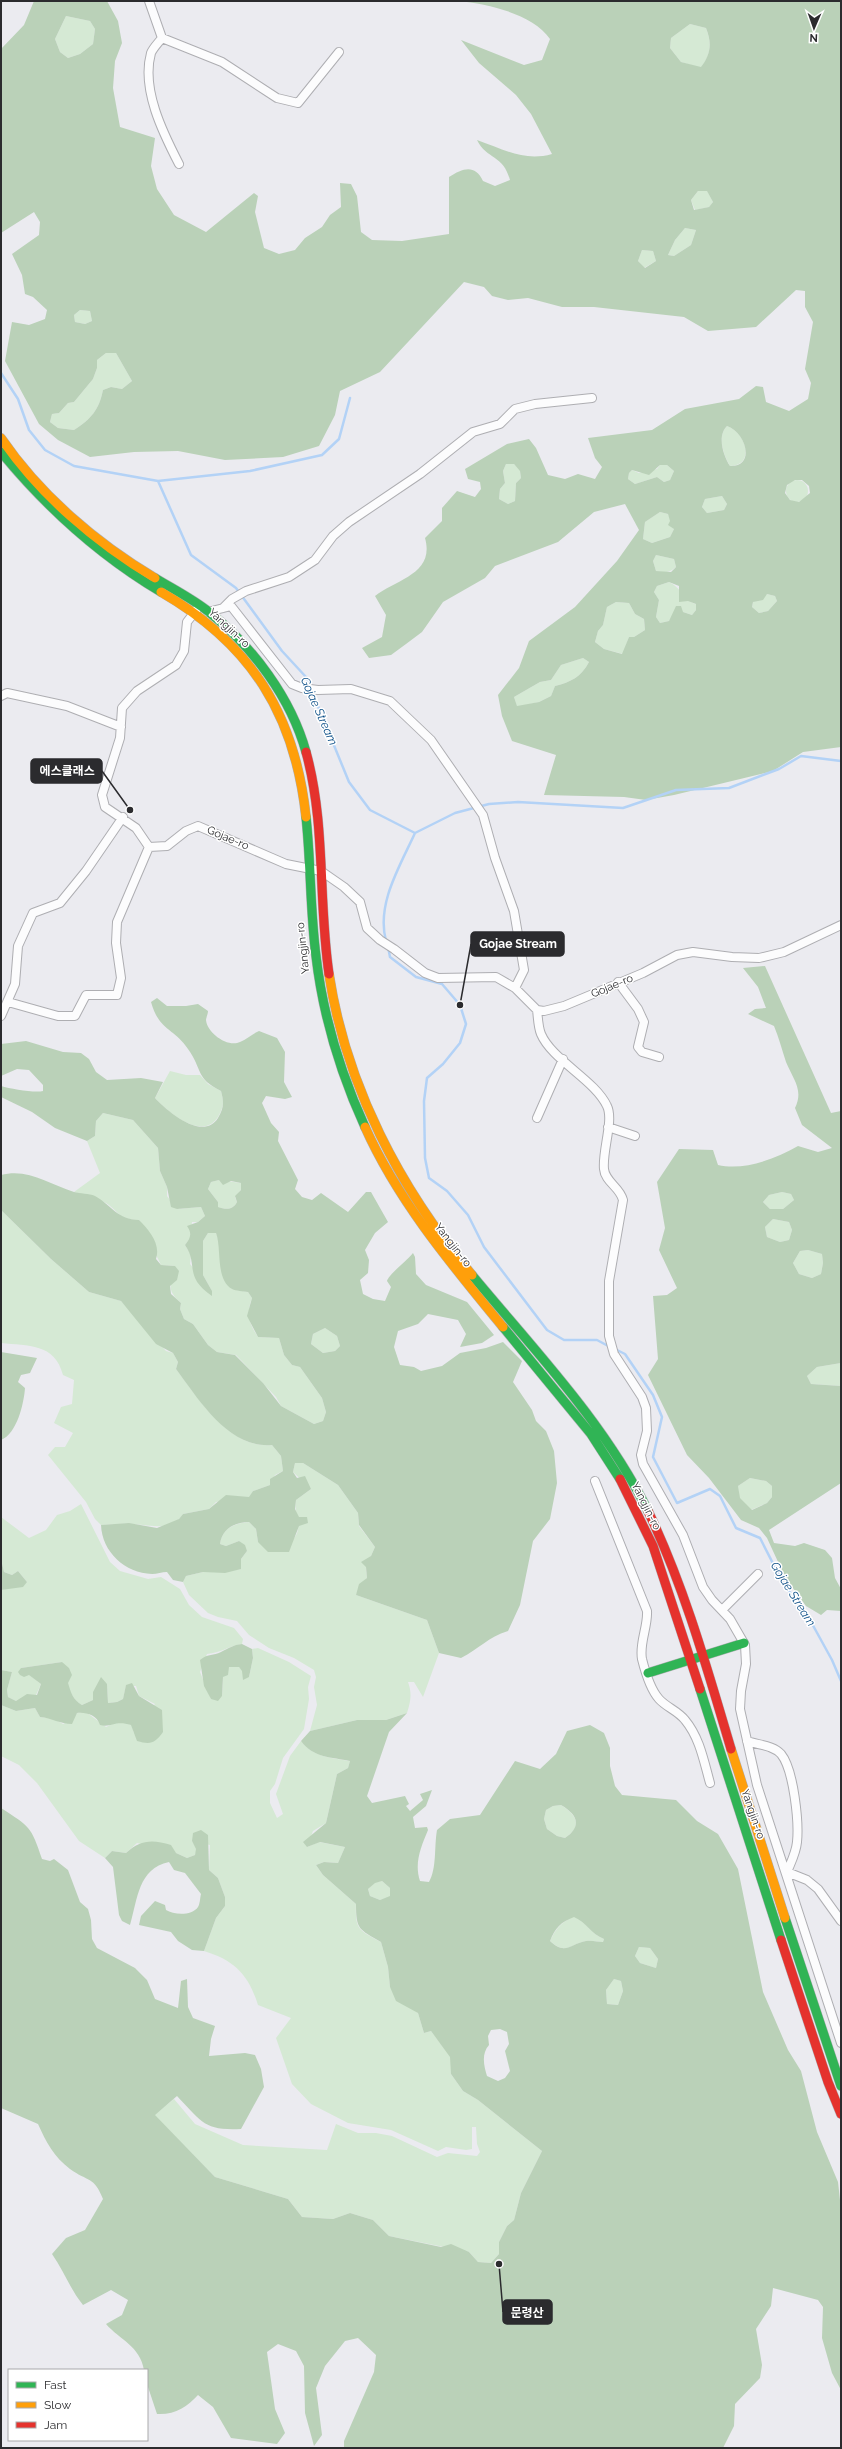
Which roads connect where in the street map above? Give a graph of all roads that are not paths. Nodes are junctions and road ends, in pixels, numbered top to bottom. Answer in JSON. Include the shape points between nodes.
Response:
{"nodes":[{"id":1,"x":148,"y":1,"type":"edge"},
{"id":2,"x":162,"y":38,"type":"junction"},
{"id":3,"x":339,"y":52,"type":"dead end"},
{"id":4,"x":179,"y":164,"type":"dead end"},
{"id":5,"x":592,"y":398,"type":"dead end"},
{"id":6,"x":1,"y":438,"type":"edge"},
{"id":7,"x":1,"y":452,"type":"edge"},
{"id":8,"x":223,"y":608,"type":"junction"},
{"id":9,"x":197,"y":609,"type":"junction"},
{"id":10,"x":208,"y":612,"type":"junction"},
{"id":11,"x":1,"y":696,"type":"edge"},
{"id":12,"x":121,"y":726,"type":"junction"},
{"id":13,"x":123,"y":817,"type":"junction"},
{"id":14,"x":149,"y":847,"type":"junction"},
{"id":15,"x":310,"y":868,"type":"junction"},
{"id":16,"x":321,"y":871,"type":"junction"},
{"id":17,"x":841,"y":925,"type":"edge"},
{"id":18,"x":618,"y":982,"type":"junction"},
{"id":19,"x":515,"y":988,"type":"junction"},
{"id":20,"x":8,"y":1002,"type":"junction"},
{"id":21,"x":537,"y":1010,"type":"junction"},
{"id":22,"x":1,"y":1016,"type":"edge"},
{"id":23,"x":659,"y":1057,"type":"dead end"},
{"id":24,"x":562,"y":1059,"type":"junction"},
{"id":25,"x":537,"y":1118,"type":"dead end"},
{"id":26,"x":608,"y":1127,"type":"junction"},
{"id":27,"x":635,"y":1136,"type":"dead end"},
{"id":28,"x":595,"y":1481,"type":"dead end"},
{"id":29,"x":758,"y":1574,"type":"dead end"},
{"id":30,"x":722,"y":1610,"type":"junction"},
{"id":31,"x":744,"y":1643,"type":"junction"},
{"id":32,"x":703,"y":1656,"type":"junction"},
{"id":33,"x":690,"y":1660,"type":"junction"},
{"id":34,"x":648,"y":1673,"type":"junction"},
{"id":35,"x":747,"y":1741,"type":"junction"},
{"id":36,"x":710,"y":1783,"type":"dead end"},
{"id":37,"x":787,"y":1872,"type":"junction"},
{"id":38,"x":841,"y":1921,"type":"edge"},
{"id":39,"x":841,"y":2042,"type":"edge"},
{"id":40,"x":841,"y":2086,"type":"edge"},
{"id":41,"x":841,"y":2114,"type":"edge"}],
"edges":[{"from":1,"to":2,"type":"street"},
{"from":2,"to":3,"type":"street","via":[[222,62],[277,98],[298,103]]},
{"from":2,"to":4,"type":"street","via":[[151,52],[149,89],[162,131]]},
{"from":5,"to":8,"type":"street","via":[[535,404],[515,409],[500,424],[473,432],[420,474],[349,522],[333,536],[315,560],[289,577],[246,592]]},
{"from":6,"to":9,"type":"main road","name":"Yangjin-ro","via":[[30,474],[80,524],[115,552]]},
{"from":7,"to":9,"type":"main road","name":"Yangjin-ro","via":[[56,514],[84,538],[140,579]]},
{"from":8,"to":10,"type":"street"},
{"from":8,"to":19,"type":"street","via":[[231,606],[292,684],[318,690],[351,690],[390,701],[431,740],[483,815],[514,911],[524,970]]},
{"from":9,"to":10,"type":"main road","name":"Yangjin-ro"},
{"from":9,"to":12,"type":"street","via":[[187,622],[184,651],[176,665],[137,691],[122,708]]},
{"from":9,"to":15,"type":"main road","name":"Yangjin-ro","via":[[249,665],[272,698],[295,750],[305,791]]},
{"from":10,"to":16,"type":"main road","name":"Yangjin-ro","via":[[228,629],[258,662],[275,686],[300,732],[318,798]]},
{"from":11,"to":12,"type":"street","via":[[7,693],[67,706]]},
{"from":12,"to":13,"type":"street","via":[[120,738],[102,795],[105,807]]},
{"from":13,"to":14,"type":"street","via":[[136,828]]},
{"from":13,"to":20,"type":"street","via":[[86,871],[60,903],[33,913],[18,946],[15,984]]},
{"from":14,"to":15,"type":"street","name":"Gojae-ro","via":[[167,846],[186,831],[198,826],[286,864]]},
{"from":14,"to":20,"type":"street","via":[[117,922],[116,943],[121,978],[117,995],[86,995],[75,1016],[58,1016]]},
{"from":15,"to":16,"type":"street","name":"Gojae-ro"},
{"from":15,"to":33,"type":"main road","name":"Yangjin-ro","via":[[324,1012],[350,1095],[374,1148],[425,1229],[596,1441],[628,1495],[653,1546]]},
{"from":16,"to":19,"type":"street","name":"Gojae-ro","via":[[360,902],[367,928],[425,973],[438,978],[496,977]]},
{"from":16,"to":32,"type":"main road","name":"Yangjin-ro","via":[[324,924],[340,1027],[356,1077],[378,1131],[404,1182],[440,1235],[599,1430],[633,1481],[668,1554]]},
{"from":17,"to":18,"type":"street","name":"Gojae-ro","via":[[784,952],[759,958],[694,952],[677,955],[643,973]]},
{"from":18,"to":21,"type":"street","name":"Gojae-ro","via":[[564,1006],[544,1011]]},
{"from":18,"to":23,"type":"street","via":[[638,1009],[644,1022],[638,1047],[642,1052]]},
{"from":19,"to":21,"type":"street"},
{"from":20,"to":22,"type":"street"},
{"from":21,"to":24,"type":"street","via":[[541,1034]]},
{"from":24,"to":25,"type":"street"},
{"from":24,"to":26,"type":"street","via":[[605,1102],[609,1111]]},
{"from":26,"to":27,"type":"street"},
{"from":26,"to":30,"type":"street","via":[[604,1170],[622,1200],[609,1281],[611,1346],[646,1408],[647,1431],[641,1455],[644,1464],[683,1536],[703,1586]]},
{"from":28,"to":34,"type":"street","via":[[647,1611],[648,1621],[642,1659]]},
{"from":29,"to":30,"type":"street"},
{"from":30,"to":31,"type":"street","via":[[733,1622]]},
{"from":31,"to":32,"type":"main road"},
{"from":31,"to":35,"type":"street","via":[[747,1657],[740,1709]]},
{"from":32,"to":33,"type":"main road"},
{"from":32,"to":40,"type":"main road","name":"Yangjin-ro","via":[[737,1772]]},
{"from":33,"to":34,"type":"main road"},
{"from":33,"to":41,"type":"main road","name":"Yangjin-ro"},
{"from":34,"to":36,"type":"street","via":[[659,1700],[674,1709],[686,1721],[700,1746]]},
{"from":35,"to":37,"type":"street","via":[[757,1785]]},
{"from":35,"to":37,"type":"street","via":[[771,1747],[781,1754],[790,1778],[798,1826],[795,1852]]},
{"from":37,"to":38,"type":"street","via":[[807,1880],[818,1889]]},
{"from":37,"to":39,"type":"street","via":[[814,1966]]}]}
